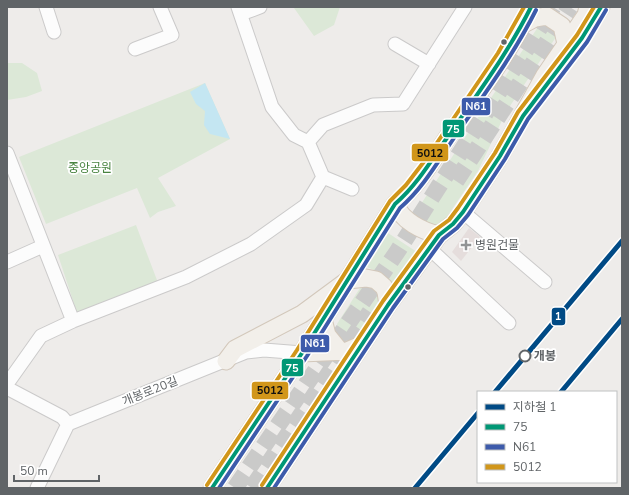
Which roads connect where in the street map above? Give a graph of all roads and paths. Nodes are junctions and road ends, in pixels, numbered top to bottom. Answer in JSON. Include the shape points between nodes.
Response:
{"nodes":[{"id":1,"x":46,"y":7,"type":"edge"},
{"id":2,"x":160,"y":7,"type":"edge"},
{"id":3,"x":260,"y":7,"type":"edge"},
{"id":4,"x":465,"y":7,"type":"edge"},
{"id":5,"x":531,"y":7,"type":"edge"},
{"id":6,"x":588,"y":7,"type":"edge"},
{"id":7,"x":601,"y":7,"type":"edge"},
{"id":8,"x":239,"y":10,"type":"edge"},
{"id":9,"x":522,"y":25,"type":"junction"},
{"id":10,"x":54,"y":32,"type":"dead end"},
{"id":11,"x":395,"y":44,"type":"dead end"},
{"id":12,"x":566,"y":44,"type":"junction"},
{"id":13,"x":135,"y":49,"type":"dead end"},
{"id":14,"x":429,"y":64,"type":"junction"},
{"id":15,"x":523,"y":116,"type":"junction"},
{"id":16,"x":308,"y":142,"type":"junction"},
{"id":17,"x":7,"y":153,"type":"edge"},
{"id":18,"x":323,"y":177,"type":"junction"},
{"id":19,"x":352,"y":189,"type":"dead end"},
{"id":20,"x":395,"y":204,"type":"junction"},
{"id":21,"x":463,"y":212,"type":"junction"},
{"id":22,"x":384,"y":222,"type":"junction"},
{"id":23,"x":439,"y":235,"type":"junction"},
{"id":24,"x":43,"y":246,"type":"junction"},
{"id":25,"x":429,"y":248,"type":"junction"},
{"id":26,"x":7,"y":262,"type":"edge"},
{"id":27,"x":348,"y":280,"type":"junction"},
{"id":28,"x":545,"y":282,"type":"dead end"},
{"id":29,"x":388,"y":305,"type":"junction"},
{"id":30,"x":323,"y":319,"type":"junction"},
{"id":31,"x":73,"y":321,"type":"junction"},
{"id":32,"x":509,"y":323,"type":"dead end"},
{"id":33,"x":361,"y":345,"type":"junction"},
{"id":34,"x":340,"y":351,"type":"junction"},
{"id":35,"x":302,"y":353,"type":"junction"},
{"id":36,"x":226,"y":361,"type":"junction"},
{"id":37,"x":7,"y":384,"type":"edge"},
{"id":38,"x":7,"y":388,"type":"edge"},
{"id":39,"x":68,"y":424,"type":"junction"},
{"id":40,"x":38,"y":488,"type":"edge"},
{"id":41,"x":212,"y":488,"type":"edge"},
{"id":42,"x":267,"y":488,"type":"edge"}],
"edges":[{"from":1,"to":10,"type":"street"},
{"from":2,"to":13,"type":"street","via":[[172,35]]},
{"from":3,"to":8,"type":"street"},
{"from":4,"to":14,"type":"street"},
{"from":5,"to":9,"type":"main road"},
{"from":6,"to":12,"type":"main road","via":[[586,15]]},
{"from":7,"to":15,"type":"main road","via":[[582,38]]},
{"from":8,"to":16,"type":"street","via":[[272,107],[294,135]]},
{"from":9,"to":12,"type":"main road","via":[[535,18],[547,16],[562,26]]},
{"from":9,"to":20,"type":"main road","via":[[409,193]]},
{"from":11,"to":14,"type":"street"},
{"from":12,"to":15,"type":"main road","via":[[545,75]]},
{"from":14,"to":16,"type":"street","via":[[403,104],[373,105],[323,125]]},
{"from":15,"to":21,"type":"main road"},
{"from":16,"to":18,"type":"street"},
{"from":17,"to":24,"type":"street"},
{"from":18,"to":19,"type":"street"},
{"from":18,"to":31,"type":"street","via":[[306,205],[251,244],[186,277]]},
{"from":20,"to":22,"type":"main road"},
{"from":20,"to":23,"type":"main road","via":[[402,216],[426,231]]},
{"from":21,"to":23,"type":"main road"},
{"from":21,"to":28,"type":"street"},
{"from":22,"to":25,"type":"main road","via":[[395,224]]},
{"from":22,"to":27,"type":"main road"},
{"from":23,"to":25,"type":"main road"},
{"from":24,"to":26,"type":"street"},
{"from":24,"to":31,"type":"street"},
{"from":25,"to":29,"type":"main road"},
{"from":25,"to":32,"type":"street"},
{"from":27,"to":29,"type":"main road","via":[[376,280],[384,287]]},
{"from":27,"to":30,"type":"main road"},
{"from":27,"to":36,"type":"main road","via":[[292,320],[234,349]]},
{"from":29,"to":33,"type":"main road"},
{"from":30,"to":34,"type":"main road","via":[[327,335]]},
{"from":30,"to":35,"type":"main road"},
{"from":31,"to":37,"type":"street","via":[[41,336]]},
{"from":33,"to":34,"type":"main road","via":[[352,350]]},
{"from":33,"to":42,"type":"main road"},
{"from":34,"to":35,"type":"main road"},
{"from":35,"to":36,"type":"street","name":"개봉로20길","via":[[256,350]]},
{"from":35,"to":41,"type":"main road"},
{"from":36,"to":39,"type":"street","name":"개봉로20길"},
{"from":38,"to":39,"type":"street","via":[[62,417]]},
{"from":39,"to":40,"type":"street"}]}
